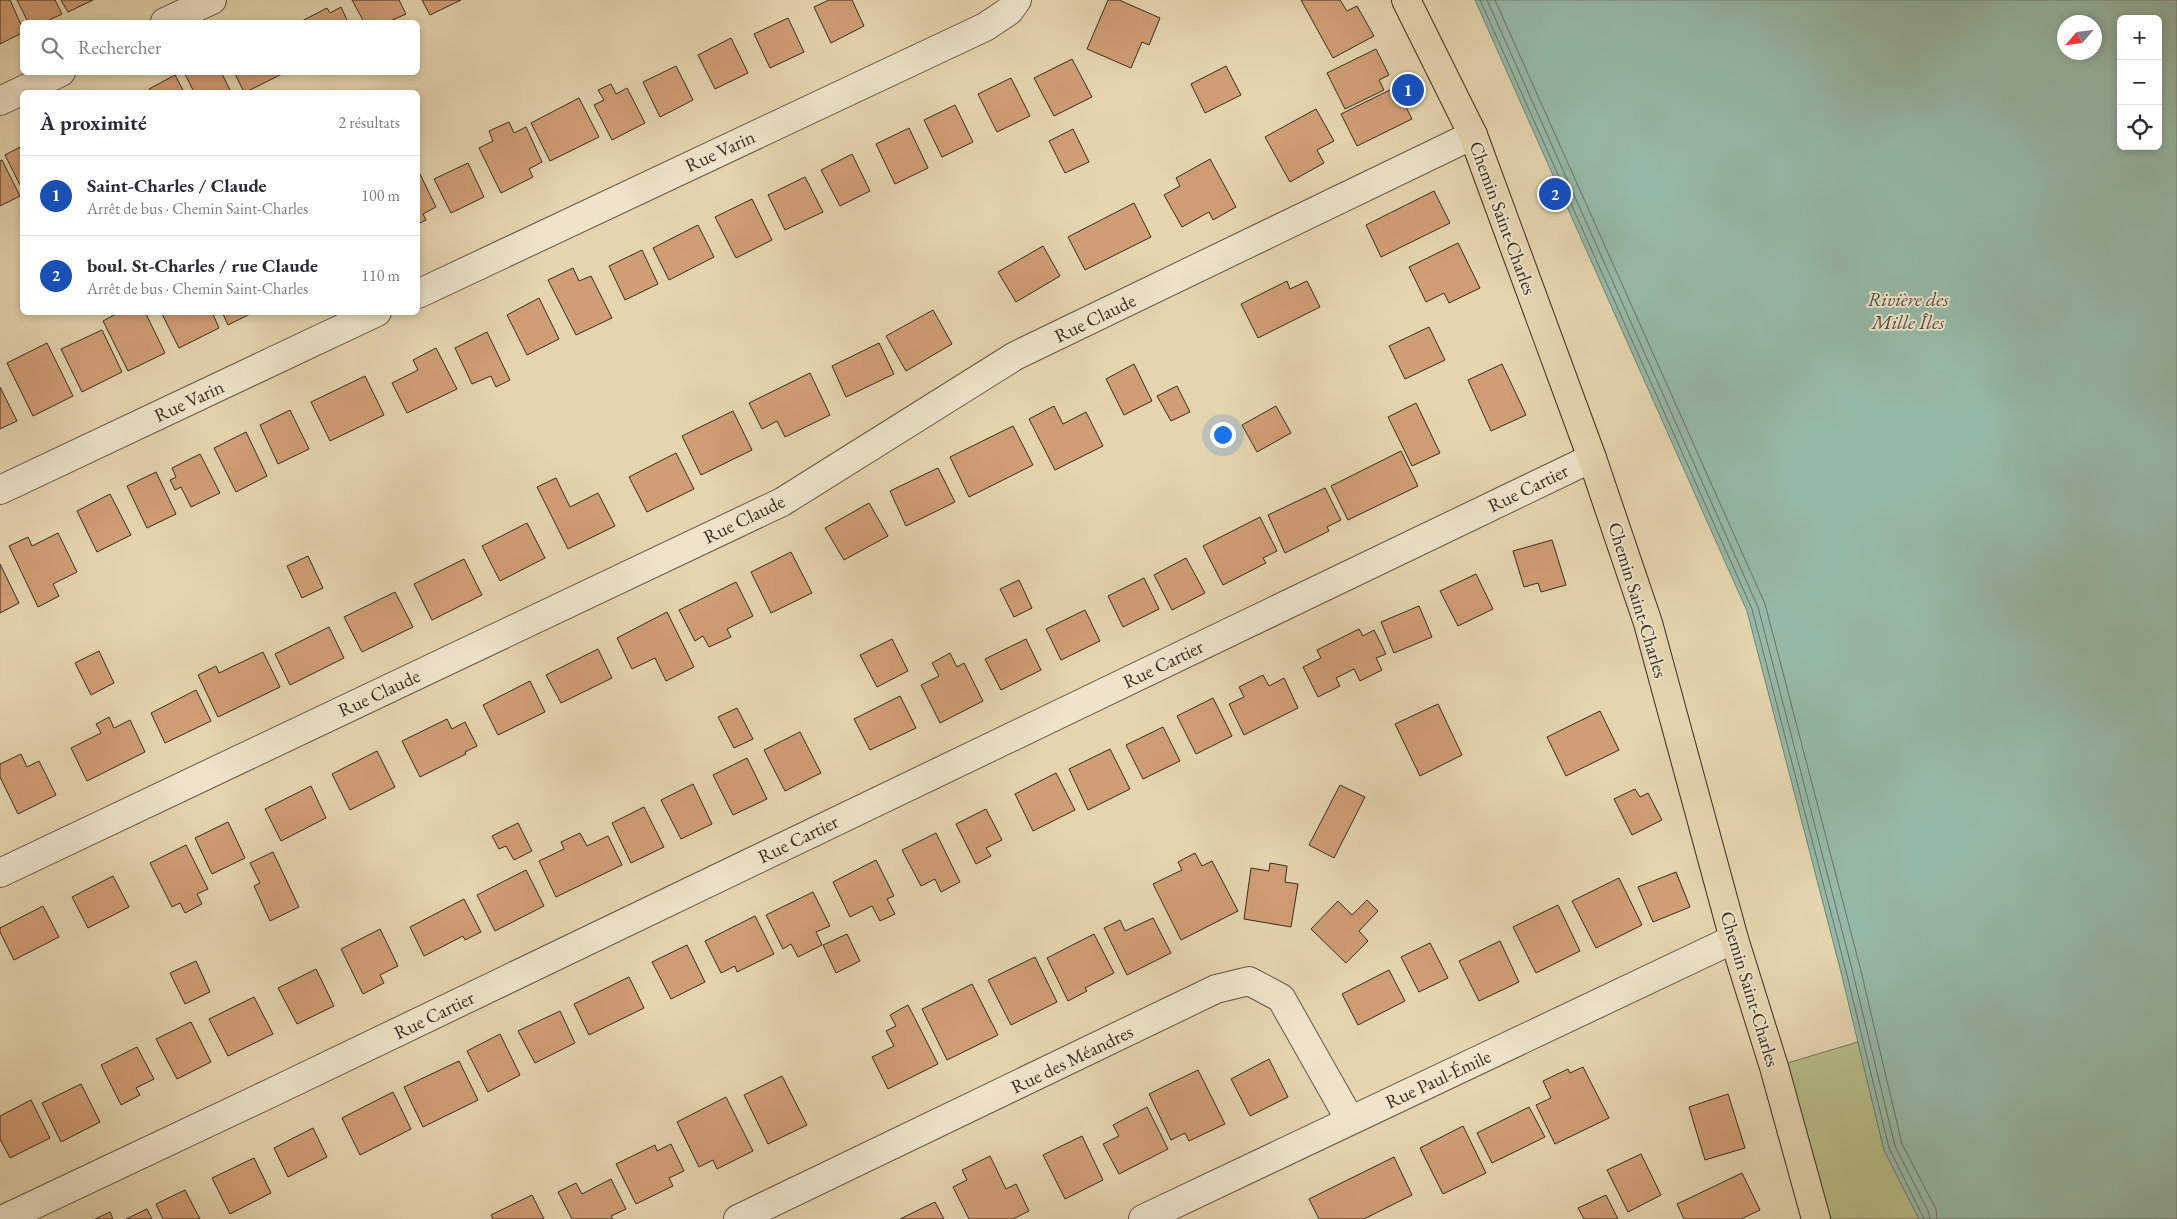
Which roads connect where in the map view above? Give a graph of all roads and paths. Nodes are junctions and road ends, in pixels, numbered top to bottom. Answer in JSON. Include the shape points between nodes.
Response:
{"nodes":[{"id":1,"x":212,"y":0,"type":"edge"},
{"id":2,"x":1017,"y":0,"type":"edge"},
{"id":3,"x":1406,"y":0,"type":"edge"},
{"id":4,"x":169,"y":20,"type":"edge"},
{"id":5,"x":54,"y":75,"type":"edge"},
{"id":6,"x":24,"y":90,"type":"edge"},
{"id":7,"x":20,"y":92,"type":"edge"},
{"id":8,"x":0,"y":102,"type":"edge"},
{"id":9,"x":1473,"y":135,"type":"junction"},
{"id":10,"x":420,"y":293,"type":"edge"},
{"id":11,"x":371,"y":315,"type":"edge"},
{"id":12,"x":1592,"y":458,"type":"junction"},
{"id":13,"x":0,"y":490,"type":"edge"},
{"id":14,"x":0,"y":873,"type":"edge"},
{"id":15,"x":1734,"y":939,"type":"junction"},
{"id":16,"x":1350,"y":1120,"type":"junction"},
{"id":17,"x":4,"y":1219,"type":"edge"},
{"id":18,"x":738,"y":1219,"type":"edge"},
{"id":19,"x":1143,"y":1219,"type":"edge"},
{"id":20,"x":1816,"y":1219,"type":"edge"}],
"edges":[{"from":1,"to":4,"type":"street"},
{"from":2,"to":10,"type":"street","name":"Rue Varin","via":[[1009,11],[985,27]]},
{"from":3,"to":9,"type":"main road","name":"Chemin Saint-Charles"},
{"from":5,"to":6,"type":"street"},
{"from":7,"to":8,"type":"street"},
{"from":9,"to":12,"type":"main road","name":"Chemin Saint-Charles"},
{"from":9,"to":14,"type":"street","name":"Rue Claude","via":[[1016,356],[782,502]]},
{"from":11,"to":13,"type":"street","name":"Rue Varin"},
{"from":12,"to":15,"type":"main road","name":"Chemin Saint-Charles","via":[[1648,623]]},
{"from":12,"to":17,"type":"street","name":"Rue Cartier"},
{"from":15,"to":16,"type":"street","name":"Rue Paul-Émile"},
{"from":15,"to":20,"type":"main road","name":"Chemin Saint-Charles"},
{"from":16,"to":18,"type":"street","name":"Rue des Méandres","via":[[1281,998],[1249,982],[1216,989]]},
{"from":16,"to":19,"type":"street","name":"Rue Paul-Émile"}]}
